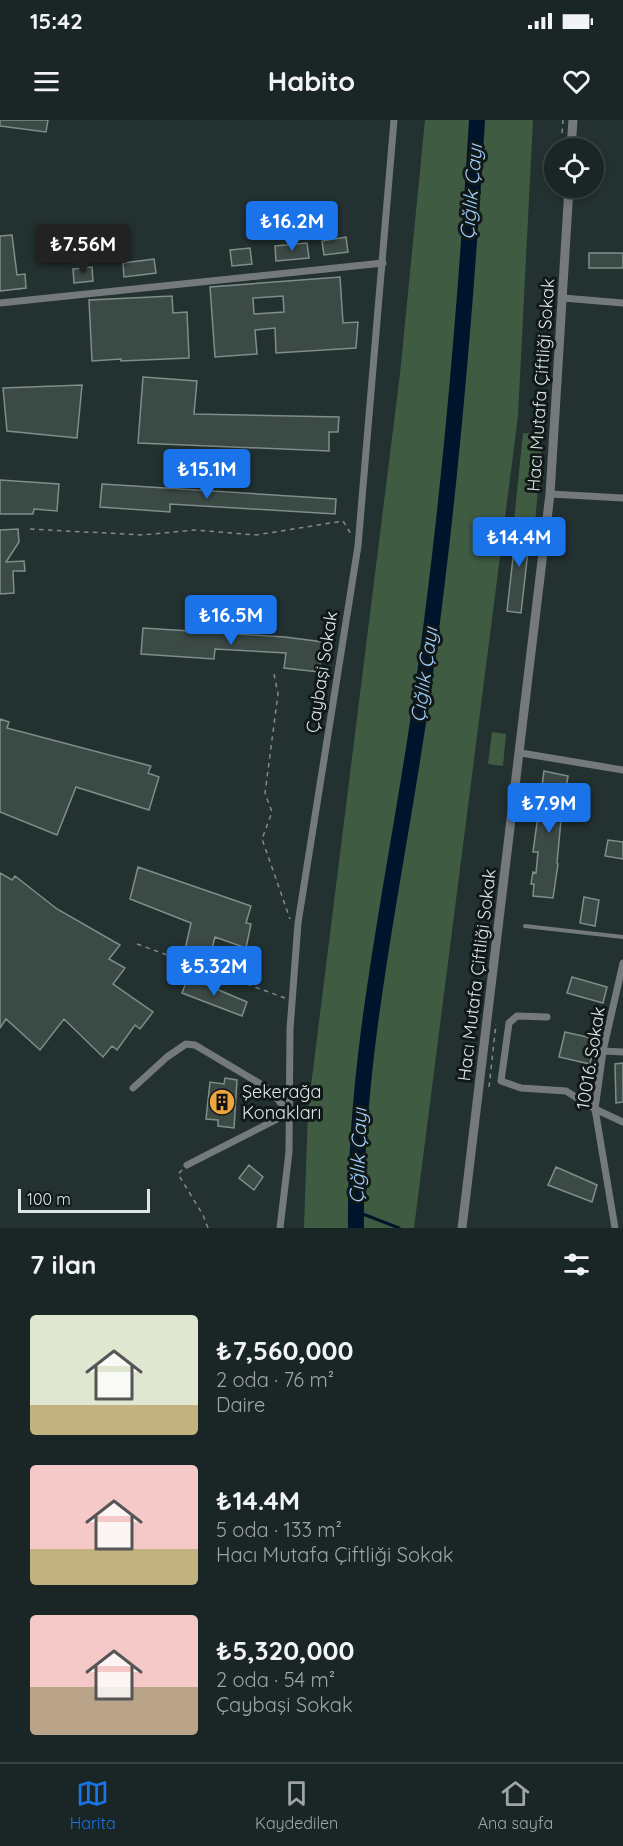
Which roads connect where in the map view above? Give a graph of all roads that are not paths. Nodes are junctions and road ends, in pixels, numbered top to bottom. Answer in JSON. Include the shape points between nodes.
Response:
{"nodes":[{"id":1,"x":394,"y":120,"type":"edge"},
{"id":2,"x":573,"y":120,"type":"edge"},
{"id":3,"x":572,"y":138,"type":"edge"},
{"id":4,"x":568,"y":198,"type":"edge"},
{"id":5,"x":382,"y":263,"type":"junction"},
{"id":6,"x":563,"y":298,"type":"junction"},
{"id":7,"x":0,"y":303,"type":"edge"},
{"id":8,"x":623,"y":303,"type":"edge"},
{"id":9,"x":550,"y":494,"type":"junction"},
{"id":10,"x":623,"y":498,"type":"edge"},
{"id":11,"x":521,"y":753,"type":"junction"},
{"id":12,"x":623,"y":770,"type":"edge"},
{"id":13,"x":525,"y":926,"type":"dead end"},
{"id":14,"x":623,"y":937,"type":"edge"},
{"id":15,"x":623,"y":963,"type":"edge"},
{"id":16,"x":547,"y":1017,"type":"dead end"},
{"id":17,"x":603,"y":1051,"type":"junction"},
{"id":18,"x":623,"y":1052,"type":"edge"},
{"id":19,"x":133,"y":1088,"type":"dead end"},
{"id":20,"x":595,"y":1109,"type":"junction"},
{"id":21,"x":290,"y":1113,"type":"junction"},
{"id":22,"x":623,"y":1122,"type":"edge"},
{"id":23,"x":187,"y":1165,"type":"road end"},
{"id":24,"x":280,"y":1228,"type":"edge"},
{"id":25,"x":462,"y":1228,"type":"edge"},
{"id":26,"x":615,"y":1228,"type":"edge"}],
"edges":[{"from":1,"to":5,"type":"street","name":"Çaybaşi Sokak"},
{"from":2,"to":3,"type":"street"},
{"from":4,"to":6,"type":"street","name":"Hacı Mutafa Çiftliği Sokak"},
{"from":5,"to":7,"type":"street"},
{"from":5,"to":21,"type":"street","name":"Çaybaşi Sokak","via":[[358,546],[298,924],[291,1000]]},
{"from":6,"to":8,"type":"street"},
{"from":6,"to":9,"type":"street","name":"Hacı Mutafa Çiftliği Sokak"},
{"from":9,"to":10,"type":"street"},
{"from":9,"to":11,"type":"street","name":"Hacı Mutafa Çiftliği Sokak"},
{"from":11,"to":12,"type":"street"},
{"from":11,"to":25,"type":"street","name":"Hacı Mutafa Çiftliği Sokak"},
{"from":13,"to":14,"type":"lane"},
{"from":15,"to":17,"type":"street","name":"10016. Sokak"},
{"from":16,"to":20,"type":"street","via":[[517,1016],[509,1023],[501,1081],[521,1088],[566,1091]]},
{"from":17,"to":18,"type":"street"},
{"from":17,"to":20,"type":"street","name":"10016. Sokak"},
{"from":19,"to":21,"type":"street","via":[[167,1057],[186,1044],[195,1045],[269,1089]]},
{"from":20,"to":22,"type":"street"},
{"from":20,"to":26,"type":"street","name":"10016. Sokak"},
{"from":21,"to":23,"type":"street"},
{"from":21,"to":24,"type":"street","name":"Çaybaşi Sokak","via":[[290,1152]]}]}
